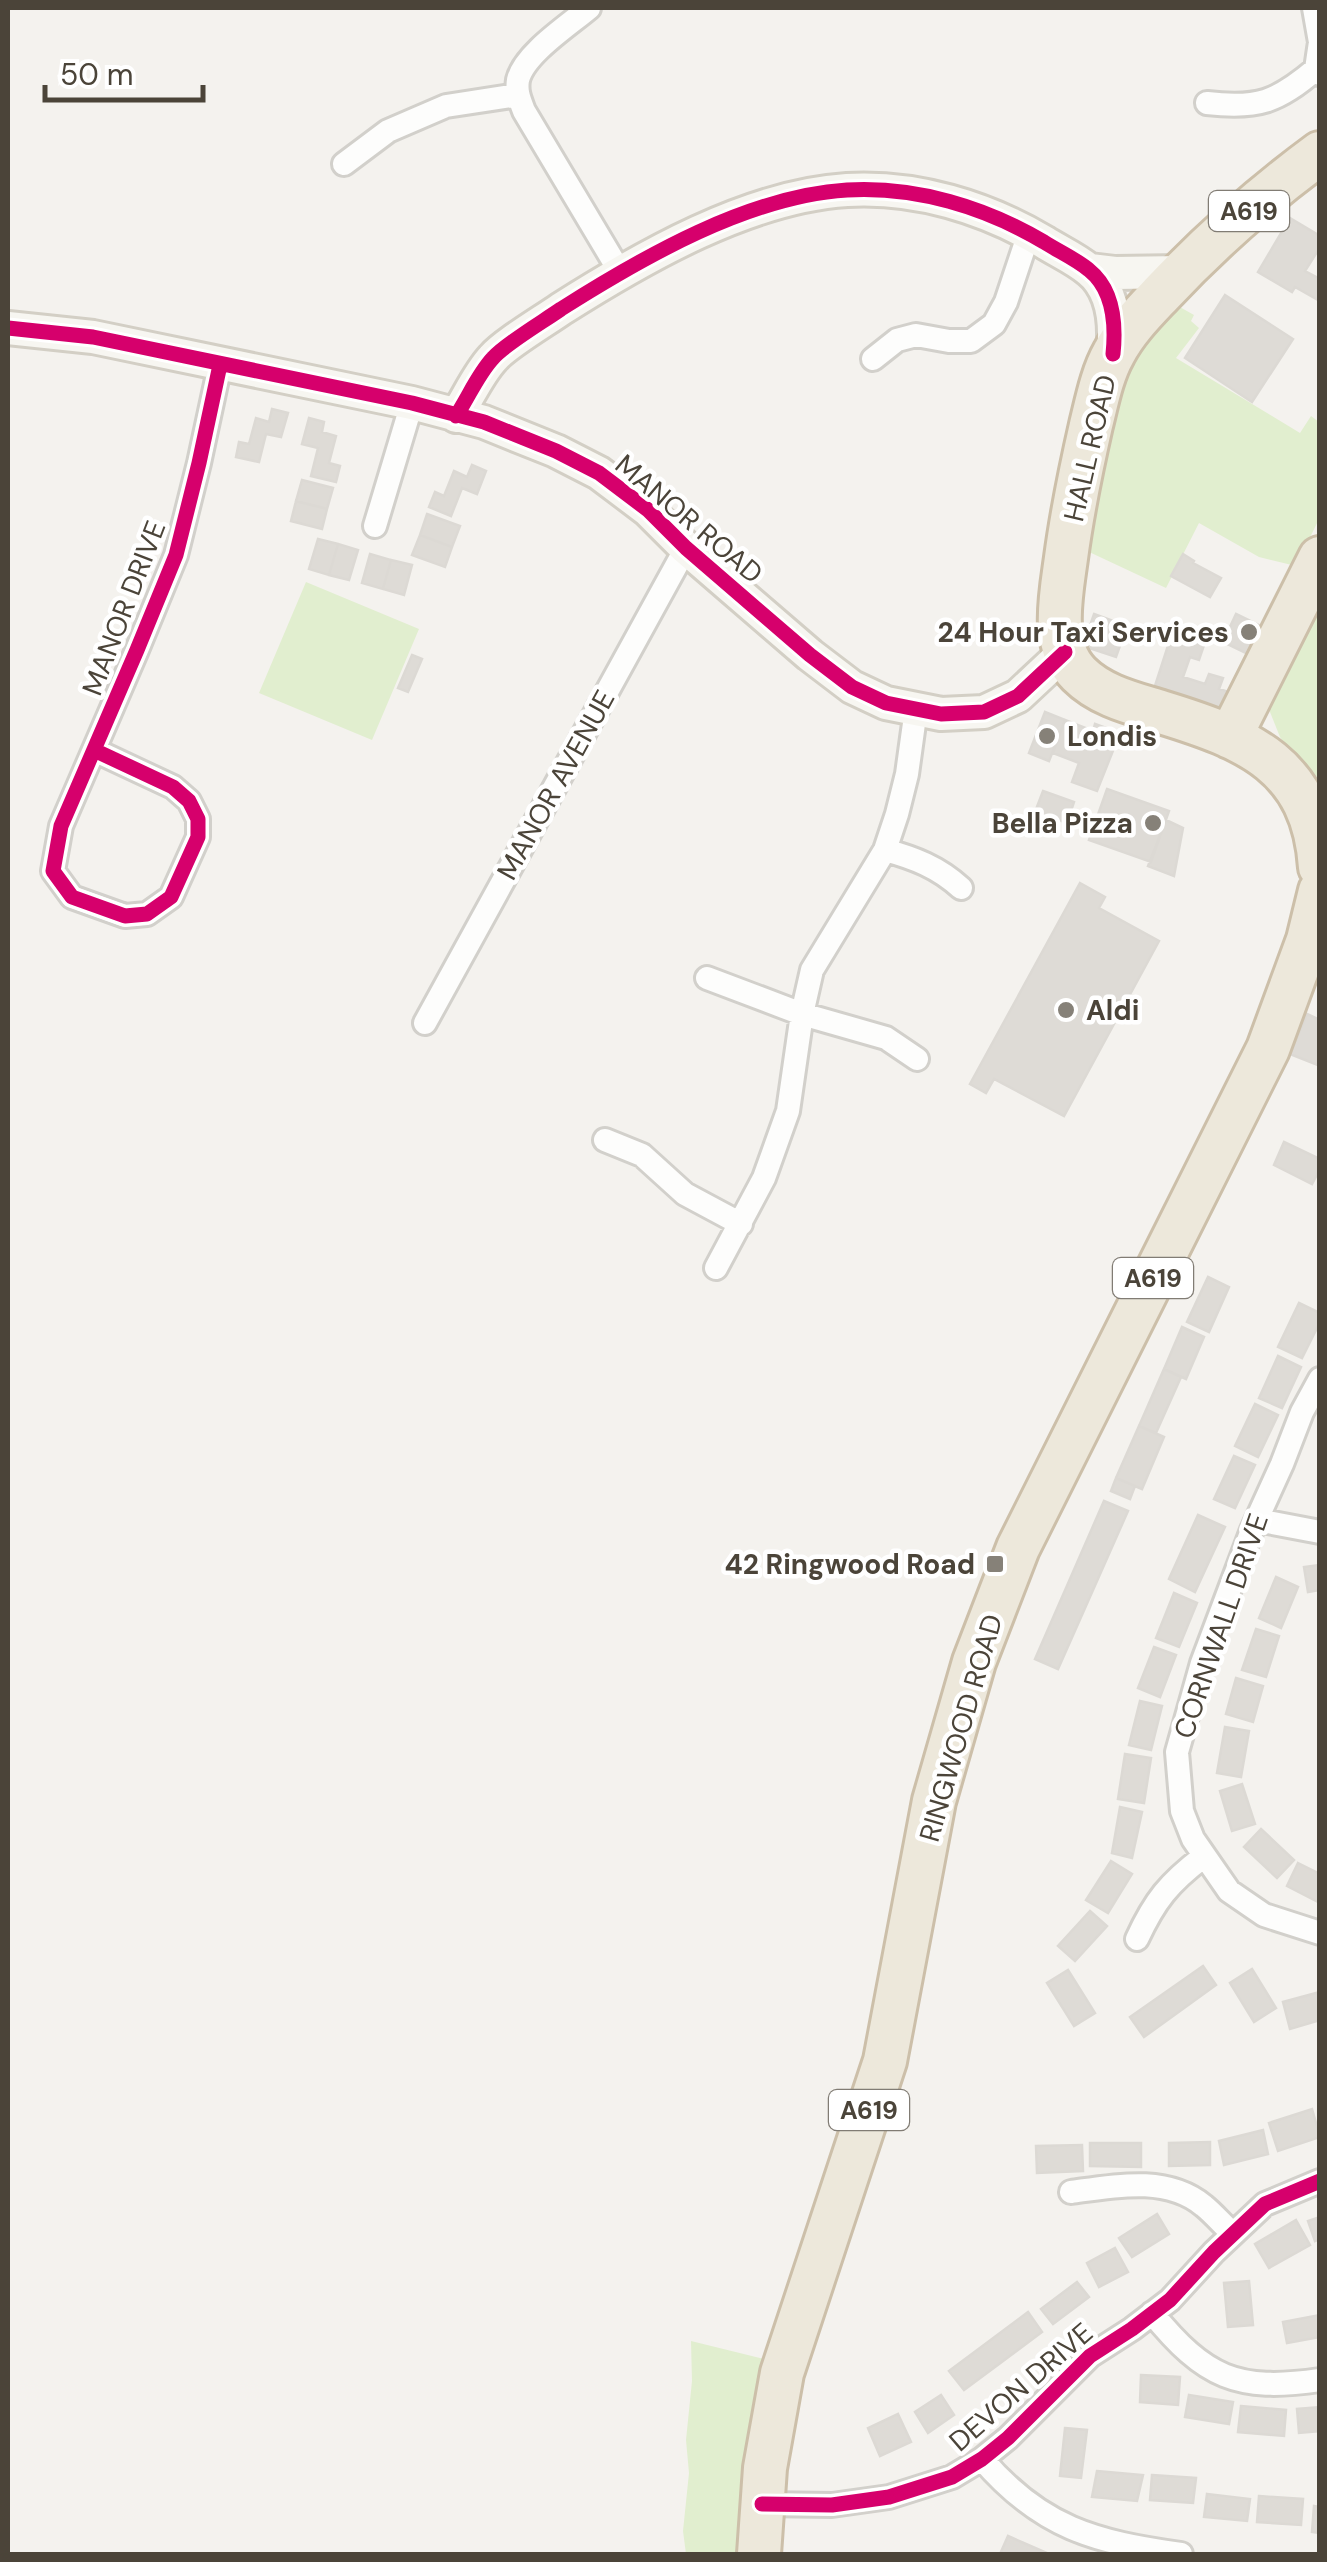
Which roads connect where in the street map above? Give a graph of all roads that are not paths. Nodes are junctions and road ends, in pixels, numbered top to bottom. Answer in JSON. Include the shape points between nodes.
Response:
{"nodes":[{"id":1,"x":590,"y":8,"type":"edge"},
{"id":2,"x":1314,"y":8,"type":"edge"},
{"id":3,"x":1318,"y":71,"type":"edge"},
{"id":4,"x":518,"y":95,"type":"junction"},
{"id":5,"x":1206,"y":103,"type":"dead end"},
{"id":6,"x":1320,"y":153,"type":"edge"},
{"id":7,"x":344,"y":164,"type":"dead end"},
{"id":8,"x":1029,"y":233,"type":"junction"},
{"id":9,"x":1090,"y":270,"type":"junction"},
{"id":10,"x":620,"y":272,"type":"junction"},
{"id":11,"x":1182,"y":272,"type":"junction"},
{"id":12,"x":8,"y":328,"type":"edge"},
{"id":13,"x":1113,"y":354,"type":"junction"},
{"id":14,"x":873,"y":359,"type":"dead end"},
{"id":15,"x":220,"y":364,"type":"junction"},
{"id":16,"x":412,"y":403,"type":"junction"},
{"id":17,"x":456,"y":416,"type":"junction"},
{"id":18,"x":375,"y":526,"type":"dead end"},
{"id":19,"x":686,"y":548,"type":"junction"},
{"id":20,"x":1320,"y":558,"type":"edge"},
{"id":21,"x":1064,"y":652,"type":"junction"},
{"id":22,"x":1262,"y":672,"type":"junction"},
{"id":23,"x":916,"y":709,"type":"junction"},
{"id":24,"x":1230,"y":738,"type":"junction"},
{"id":25,"x":94,"y":750,"type":"junction"},
{"id":26,"x":1280,"y":766,"type":"junction"},
{"id":27,"x":885,"y":850,"type":"junction"},
{"id":28,"x":1320,"y":867,"type":"edge"},
{"id":29,"x":961,"y":888,"type":"dead end"},
{"id":30,"x":1320,"y":891,"type":"edge"},
{"id":31,"x":707,"y":978,"type":"dead end"},
{"id":32,"x":802,"y":1014,"type":"junction"},
{"id":33,"x":425,"y":1023,"type":"dead end"},
{"id":34,"x":917,"y":1059,"type":"dead end"},
{"id":35,"x":605,"y":1140,"type":"dead end"},
{"id":36,"x":741,"y":1224,"type":"junction"},
{"id":37,"x":716,"y":1268,"type":"dead end"},
{"id":38,"x":1320,"y":1379,"type":"edge"},
{"id":39,"x":1257,"y":1520,"type":"junction"},
{"id":40,"x":1320,"y":1532,"type":"edge"},
{"id":41,"x":1203,"y":1856,"type":"junction"},
{"id":42,"x":1320,"y":1932,"type":"edge"},
{"id":43,"x":1137,"y":1939,"type":"dead end"},
{"id":44,"x":1320,"y":2181,"type":"edge"},
{"id":45,"x":1071,"y":2192,"type":"dead end"},
{"id":46,"x":1233,"y":2234,"type":"junction"},
{"id":47,"x":1152,"y":2314,"type":"junction"},
{"id":48,"x":1320,"y":2380,"type":"edge"},
{"id":49,"x":982,"y":2459,"type":"junction"},
{"id":50,"x":762,"y":2504,"type":"junction"},
{"id":51,"x":759,"y":2554,"type":"edge"},
{"id":52,"x":1181,"y":2554,"type":"edge"}],
"edges":[{"from":1,"to":4,"type":"street","via":[[529,58]]},
{"from":2,"to":3,"type":"street"},
{"from":3,"to":5,"type":"street","via":[[1263,103]]},
{"from":4,"to":7,"type":"street","via":[[446,106],[388,131]]},
{"from":4,"to":10,"type":"street"},
{"from":6,"to":11,"type":"highway","name":"HALL ROAD","number":"A619"},
{"from":8,"to":9,"type":"street"},
{"from":8,"to":10,"type":"street","via":[[972,207],[912,192],[849,190],[746,213]]},
{"from":8,"to":14,"type":"street","via":[[994,324],[971,341],[916,335],[897,340]]},
{"from":9,"to":11,"type":"street"},
{"from":9,"to":13,"type":"street","via":[[1112,310]]},
{"from":10,"to":17,"type":"street","via":[[493,357]]},
{"from":11,"to":13,"type":"highway","name":"HALL ROAD","number":"A619"},
{"from":12,"to":15,"type":"street","name":"MANOR ROAD"},
{"from":13,"to":21,"type":"highway","name":"HALL ROAD","number":"A619","via":[[1074,497],[1060,619]]},
{"from":15,"to":16,"type":"street","name":"MANOR ROAD"},
{"from":15,"to":25,"type":"street","name":"MANOR DRIVE","via":[[176,555]]},
{"from":16,"to":17,"type":"street","name":"MANOR ROAD"},
{"from":16,"to":18,"type":"street"},
{"from":17,"to":19,"type":"street","name":"MANOR ROAD","via":[[599,473]]},
{"from":19,"to":23,"type":"street","name":"MANOR ROAD","via":[[852,687]]},
{"from":19,"to":33,"type":"street","name":"MANOR AVENUE"},
{"from":20,"to":22,"type":"highway"},
{"from":21,"to":23,"type":"street","name":"MANOR ROAD","via":[[1018,696],[984,712]]},
{"from":21,"to":24,"type":"highway","via":[[1102,692]]},
{"from":22,"to":24,"type":"highway"},
{"from":22,"to":26,"type":"highway","via":[[1266,724]]},
{"from":23,"to":27,"type":"street","via":[[907,774]]},
{"from":24,"to":26,"type":"highway"},
{"from":25,"to":25,"type":"street","name":"MANOR DRIVE","via":[[61,826],[54,871],[72,897],[124,916],[147,914],[171,897],[198,837],[198,819],[173,787]]},
{"from":26,"to":28,"type":"highway","via":[[1314,827]]},
{"from":27,"to":29,"type":"street","via":[[944,872]]},
{"from":27,"to":32,"type":"street","via":[[812,970]]},
{"from":30,"to":50,"type":"highway","name":"RINGWOOD ROAD","number":"A619","via":[[1268,1049],[1033,1516],[974,1662],[934,1801],[885,2062],[782,2372]]},
{"from":31,"to":32,"type":"street"},
{"from":32,"to":34,"type":"street","via":[[886,1038]]},
{"from":32,"to":36,"type":"street","via":[[788,1111]]},
{"from":35,"to":36,"type":"street","via":[[642,1155],[685,1194]]},
{"from":36,"to":37,"type":"street"},
{"from":38,"to":39,"type":"street","name":"CORNWALL DRIVE"},
{"from":39,"to":40,"type":"street"},
{"from":39,"to":41,"type":"street","name":"CORNWALL DRIVE","via":[[1202,1663],[1177,1752],[1182,1811]]},
{"from":41,"to":42,"type":"street","name":"CORNWALL DRIVE","via":[[1230,1891],[1264,1915]]},
{"from":41,"to":43,"type":"street","via":[[1153,1905]]},
{"from":44,"to":46,"type":"street","name":"DEVON DRIVE","via":[[1265,2204]]},
{"from":45,"to":46,"type":"street","via":[[1155,2185],[1202,2203]]},
{"from":46,"to":47,"type":"street","name":"DEVON DRIVE"},
{"from":47,"to":48,"type":"street","via":[[1176,2343],[1229,2378],[1264,2386]]},
{"from":47,"to":49,"type":"street","name":"DEVON DRIVE","via":[[1090,2356]]},
{"from":49,"to":50,"type":"street","name":"DEVON DRIVE","via":[[889,2498]]},
{"from":49,"to":52,"type":"street","via":[[1054,2522],[1111,2542]]},
{"from":50,"to":51,"type":"highway","name":"RINGWOOD ROAD","number":"A619"}]}
